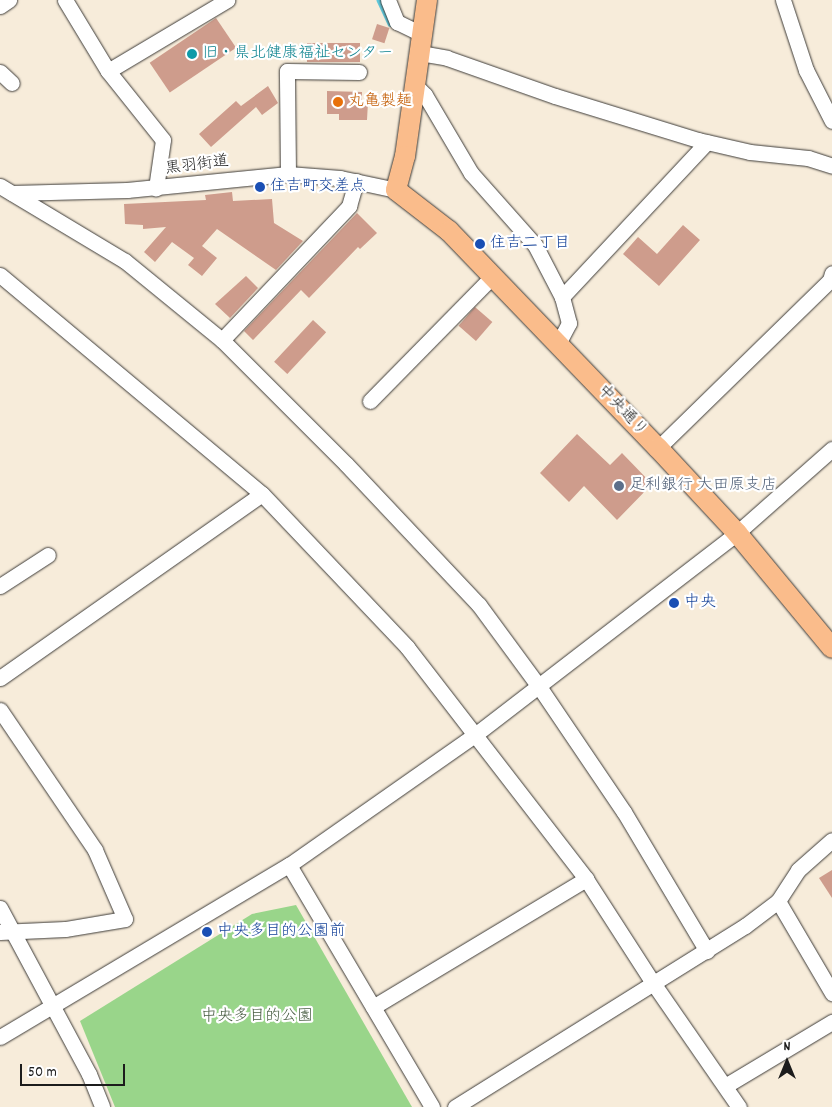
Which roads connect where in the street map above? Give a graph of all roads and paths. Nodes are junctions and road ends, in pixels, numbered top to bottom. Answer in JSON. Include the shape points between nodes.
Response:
{"nodes":[{"id":1,"x":9,"y":0,"type":"edge"},
{"id":2,"x":65,"y":0,"type":"edge"},
{"id":3,"x":227,"y":0,"type":"edge"},
{"id":4,"x":388,"y":0,"type":"edge"},
{"id":5,"x":427,"y":0,"type":"edge"},
{"id":6,"x":783,"y":0,"type":"edge"},
{"id":7,"x":0,"y":6,"type":"edge"},
{"id":8,"x":421,"y":43,"type":"junction"},
{"id":9,"x":108,"y":71,"type":"junction"},
{"id":10,"x":0,"y":72,"type":"edge"},
{"id":11,"x":359,"y":72,"type":"dead end"},
{"id":12,"x":12,"y":83,"type":"dead end"},
{"id":13,"x":415,"y":85,"type":"junction"},
{"id":14,"x":832,"y":121,"type":"edge"},
{"id":15,"x":708,"y":142,"type":"junction"},
{"id":16,"x":832,"y":166,"type":"edge"},
{"id":17,"x":288,"y":174,"type":"junction"},
{"id":18,"x":356,"y":181,"type":"junction"},
{"id":19,"x":156,"y":188,"type":"junction"},
{"id":20,"x":396,"y":190,"type":"junction"},
{"id":21,"x":4,"y":191,"type":"edge"},
{"id":22,"x":832,"y":274,"type":"edge"},
{"id":23,"x":0,"y":275,"type":"edge"},
{"id":24,"x":493,"y":276,"type":"junction"},
{"id":25,"x":562,"y":297,"type":"junction"},
{"id":26,"x":222,"y":340,"type":"junction"},
{"id":27,"x":558,"y":344,"type":"junction"},
{"id":28,"x":370,"y":402,"type":"dead end"},
{"id":29,"x":658,"y":448,"type":"junction"},
{"id":30,"x":832,"y":449,"type":"edge"},
{"id":31,"x":262,"y":494,"type":"junction"},
{"id":32,"x":737,"y":533,"type":"junction"},
{"id":33,"x":48,"y":555,"type":"dead end"},
{"id":34,"x":0,"y":586,"type":"edge"},
{"id":35,"x":832,"y":648,"type":"edge"},
{"id":36,"x":0,"y":678,"type":"edge"},
{"id":37,"x":540,"y":688,"type":"junction"},
{"id":38,"x":0,"y":710,"type":"edge"},
{"id":39,"x":476,"y":734,"type":"junction"},
{"id":40,"x":832,"y":840,"type":"edge"},
{"id":41,"x":289,"y":865,"type":"junction"},
{"id":42,"x":586,"y":878,"type":"junction"},
{"id":43,"x":778,"y":901,"type":"junction"},
{"id":44,"x":0,"y":908,"type":"edge"},
{"id":45,"x":5,"y":931,"type":"edge"},
{"id":46,"x":707,"y":951,"type":"junction"},
{"id":47,"x":653,"y":983,"type":"junction"},
{"id":48,"x":832,"y":993,"type":"edge"},
{"id":49,"x":53,"y":1006,"type":"junction"},
{"id":50,"x":373,"y":1007,"type":"junction"},
{"id":51,"x":832,"y":1022,"type":"edge"},
{"id":52,"x":0,"y":1037,"type":"edge"},
{"id":53,"x":725,"y":1086,"type":"junction"},
{"id":54,"x":102,"y":1107,"type":"edge"},
{"id":55,"x":432,"y":1107,"type":"edge"},
{"id":56,"x":455,"y":1107,"type":"edge"},
{"id":57,"x":739,"y":1107,"type":"edge"}],
"edges":[{"from":1,"to":7,"type":"street"},
{"from":2,"to":9,"type":"street"},
{"from":3,"to":9,"type":"street"},
{"from":4,"to":8,"type":"street","via":[[397,22]]},
{"from":5,"to":8,"type":"main road"},
{"from":6,"to":14,"type":"street","via":[[806,70]]},
{"from":8,"to":13,"type":"main road"},
{"from":8,"to":15,"type":"street","via":[[447,58],[555,96]]},
{"from":9,"to":19,"type":"street","via":[[163,140]]},
{"from":10,"to":12,"type":"street"},
{"from":11,"to":17,"type":"street","via":[[287,71]]},
{"from":13,"to":20,"type":"main road","via":[[404,160]]},
{"from":13,"to":25,"type":"street","via":[[425,95],[472,173],[535,245]]},
{"from":15,"to":16,"type":"street","via":[[750,152],[808,158]]},
{"from":15,"to":25,"type":"street"},
{"from":17,"to":18,"type":"street","name":"黒羽街道"},
{"from":17,"to":19,"type":"street","name":"黒羽街道"},
{"from":18,"to":20,"type":"street","name":"黒羽街道"},
{"from":18,"to":26,"type":"street","via":[[349,206]]},
{"from":19,"to":21,"type":"street","name":"黒羽街道"},
{"from":20,"to":24,"type":"main road","name":"中央通り","via":[[449,231]]},
{"from":21,"to":26,"type":"street","via":[[125,261]]},
{"from":22,"to":29,"type":"street","via":[[830,280]]},
{"from":23,"to":31,"type":"street"},
{"from":24,"to":27,"type":"main road","name":"中央通り"},
{"from":24,"to":28,"type":"street"},
{"from":25,"to":27,"type":"street","via":[[569,323]]},
{"from":26,"to":37,"type":"street","via":[[346,464],[478,605]]},
{"from":27,"to":29,"type":"main road","name":"中央通り"},
{"from":29,"to":32,"type":"main road","name":"中央通り"},
{"from":30,"to":32,"type":"street"},
{"from":31,"to":36,"type":"street"},
{"from":31,"to":39,"type":"street","via":[[407,647]]},
{"from":32,"to":35,"type":"main road","name":"中央通り"},
{"from":32,"to":37,"type":"street"},
{"from":33,"to":34,"type":"street"},
{"from":37,"to":39,"type":"street"},
{"from":37,"to":46,"type":"street","via":[[624,812]]},
{"from":38,"to":45,"type":"street","via":[[95,850],[125,919],[65,929]]},
{"from":39,"to":41,"type":"street"},
{"from":39,"to":42,"type":"street"},
{"from":40,"to":43,"type":"street","via":[[798,870]]},
{"from":41,"to":49,"type":"street"},
{"from":41,"to":50,"type":"street"},
{"from":42,"to":47,"type":"street"},
{"from":42,"to":50,"type":"street"},
{"from":43,"to":46,"type":"street"},
{"from":43,"to":48,"type":"street"},
{"from":44,"to":45,"type":"street"},
{"from":45,"to":49,"type":"street"},
{"from":46,"to":47,"type":"street"},
{"from":47,"to":53,"type":"street"},
{"from":47,"to":56,"type":"street"},
{"from":49,"to":52,"type":"street"},
{"from":49,"to":54,"type":"street","via":[[89,1074]]},
{"from":50,"to":55,"type":"street"},
{"from":51,"to":53,"type":"street"},
{"from":53,"to":57,"type":"street"}]}
